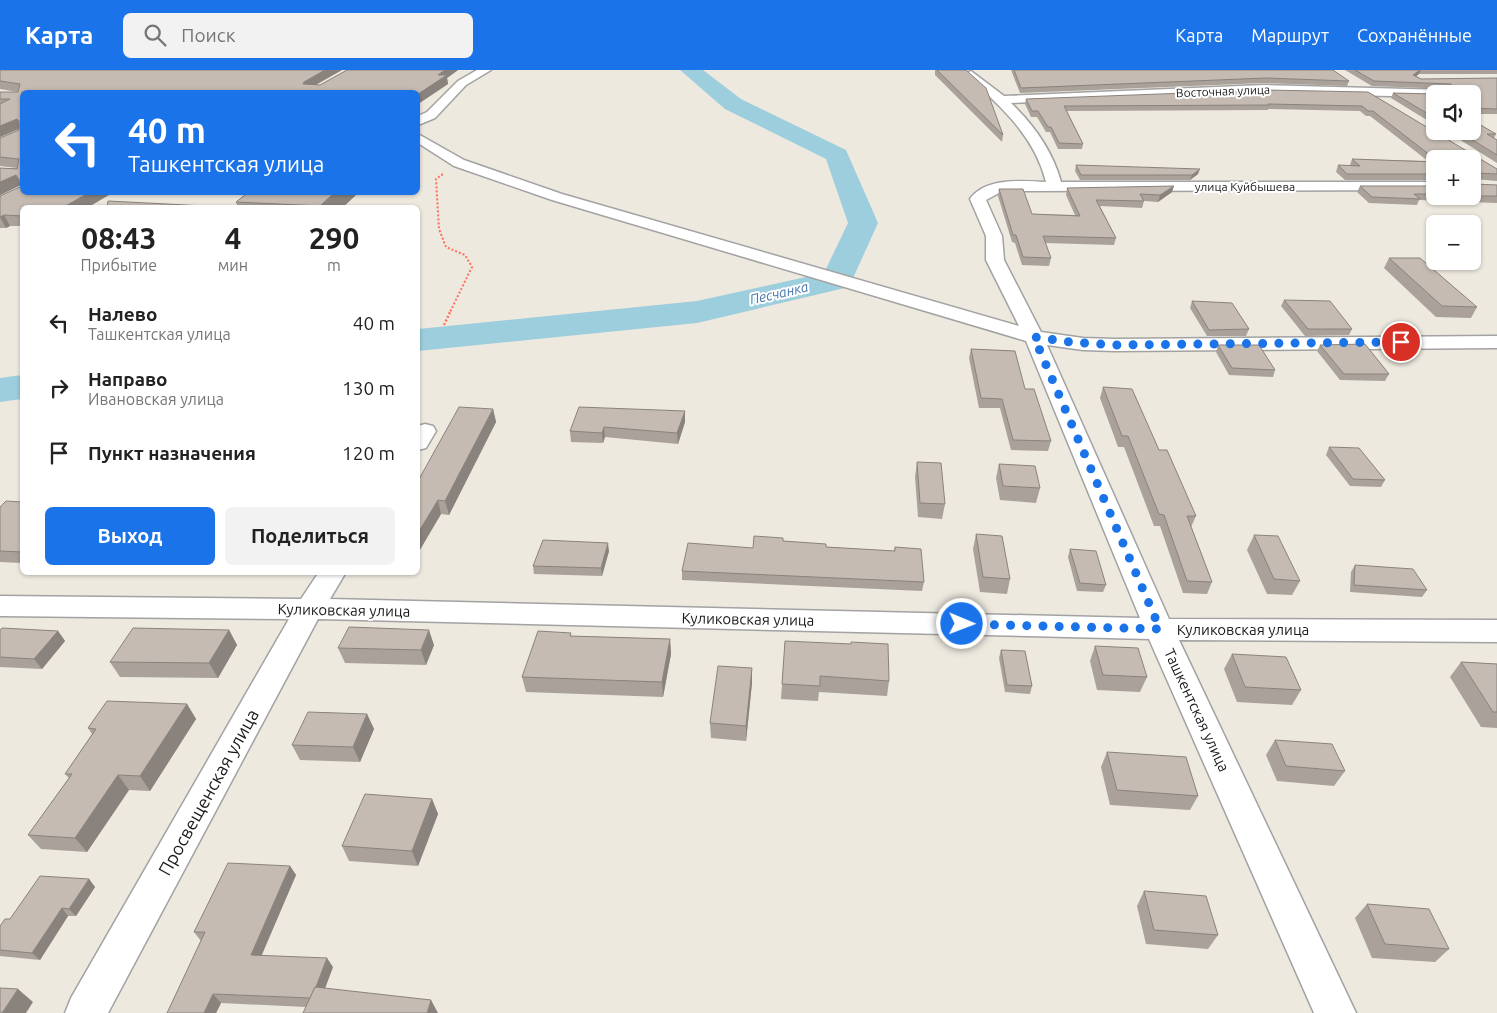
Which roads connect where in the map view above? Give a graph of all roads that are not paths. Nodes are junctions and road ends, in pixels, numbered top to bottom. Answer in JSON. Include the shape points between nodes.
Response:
{"nodes":[{"id":1,"x":486,"y":70,"type":"edge"},
{"id":2,"x":971,"y":74,"type":"edge"},
{"id":3,"x":1354,"y":79,"type":"edge"},
{"id":4,"x":1367,"y":91,"type":"junction"},
{"id":5,"x":1426,"y":93,"type":"edge"},
{"id":6,"x":1002,"y":100,"type":"junction"},
{"id":7,"x":1391,"y":106,"type":"edge"},
{"id":8,"x":420,"y":119,"type":"edge"},
{"id":9,"x":420,"y":139,"type":"edge"},
{"id":10,"x":1426,"y":186,"type":"edge"},
{"id":11,"x":1055,"y":187,"type":"junction"},
{"id":12,"x":1034,"y":337,"type":"junction"},
{"id":13,"x":1497,"y":342,"type":"edge"},
{"id":14,"x":331,"y":575,"type":"edge"},
{"id":15,"x":0,"y":606,"type":"edge"},
{"id":16,"x":309,"y":609,"type":"junction"},
{"id":17,"x":1160,"y":629,"type":"junction"},
{"id":18,"x":1497,"y":631,"type":"edge"},
{"id":19,"x":86,"y":1013,"type":"edge"},
{"id":20,"x":1335,"y":1013,"type":"edge"}],
"edges":[{"from":1,"to":8,"type":"street","via":[[462,83],[431,115]]},
{"from":2,"to":6,"type":"street"},
{"from":3,"to":4,"type":"street"},
{"from":4,"to":5,"type":"street","name":"Восточная улица"},
{"from":4,"to":6,"type":"street","name":"Восточная улица","via":[[1264,89]]},
{"from":4,"to":7,"type":"street"},
{"from":6,"to":11,"type":"street","via":[[1037,143],[1052,169]]},
{"from":9,"to":12,"type":"street","via":[[459,163],[557,196]]},
{"from":10,"to":11,"type":"street","name":"улица Куйбышева"},
{"from":11,"to":12,"type":"street","name":"Ташкентская улица","via":[[1009,187],[986,192],[978,199],[994,236],[995,260]]},
{"from":12,"to":13,"type":"street","via":[[1114,345]]},
{"from":12,"to":17,"type":"street","name":"Ташкентская улица"},
{"from":14,"to":16,"type":"street","name":"Просвещенская улица"},
{"from":15,"to":16,"type":"street","name":"Куликовская улица"},
{"from":16,"to":17,"type":"street","name":"Куликовская улица"},
{"from":16,"to":19,"type":"street","name":"Просвещенская улица"},
{"from":17,"to":18,"type":"street","name":"Куликовская улица"},
{"from":17,"to":20,"type":"street","name":"Ташкентская улица"}]}
